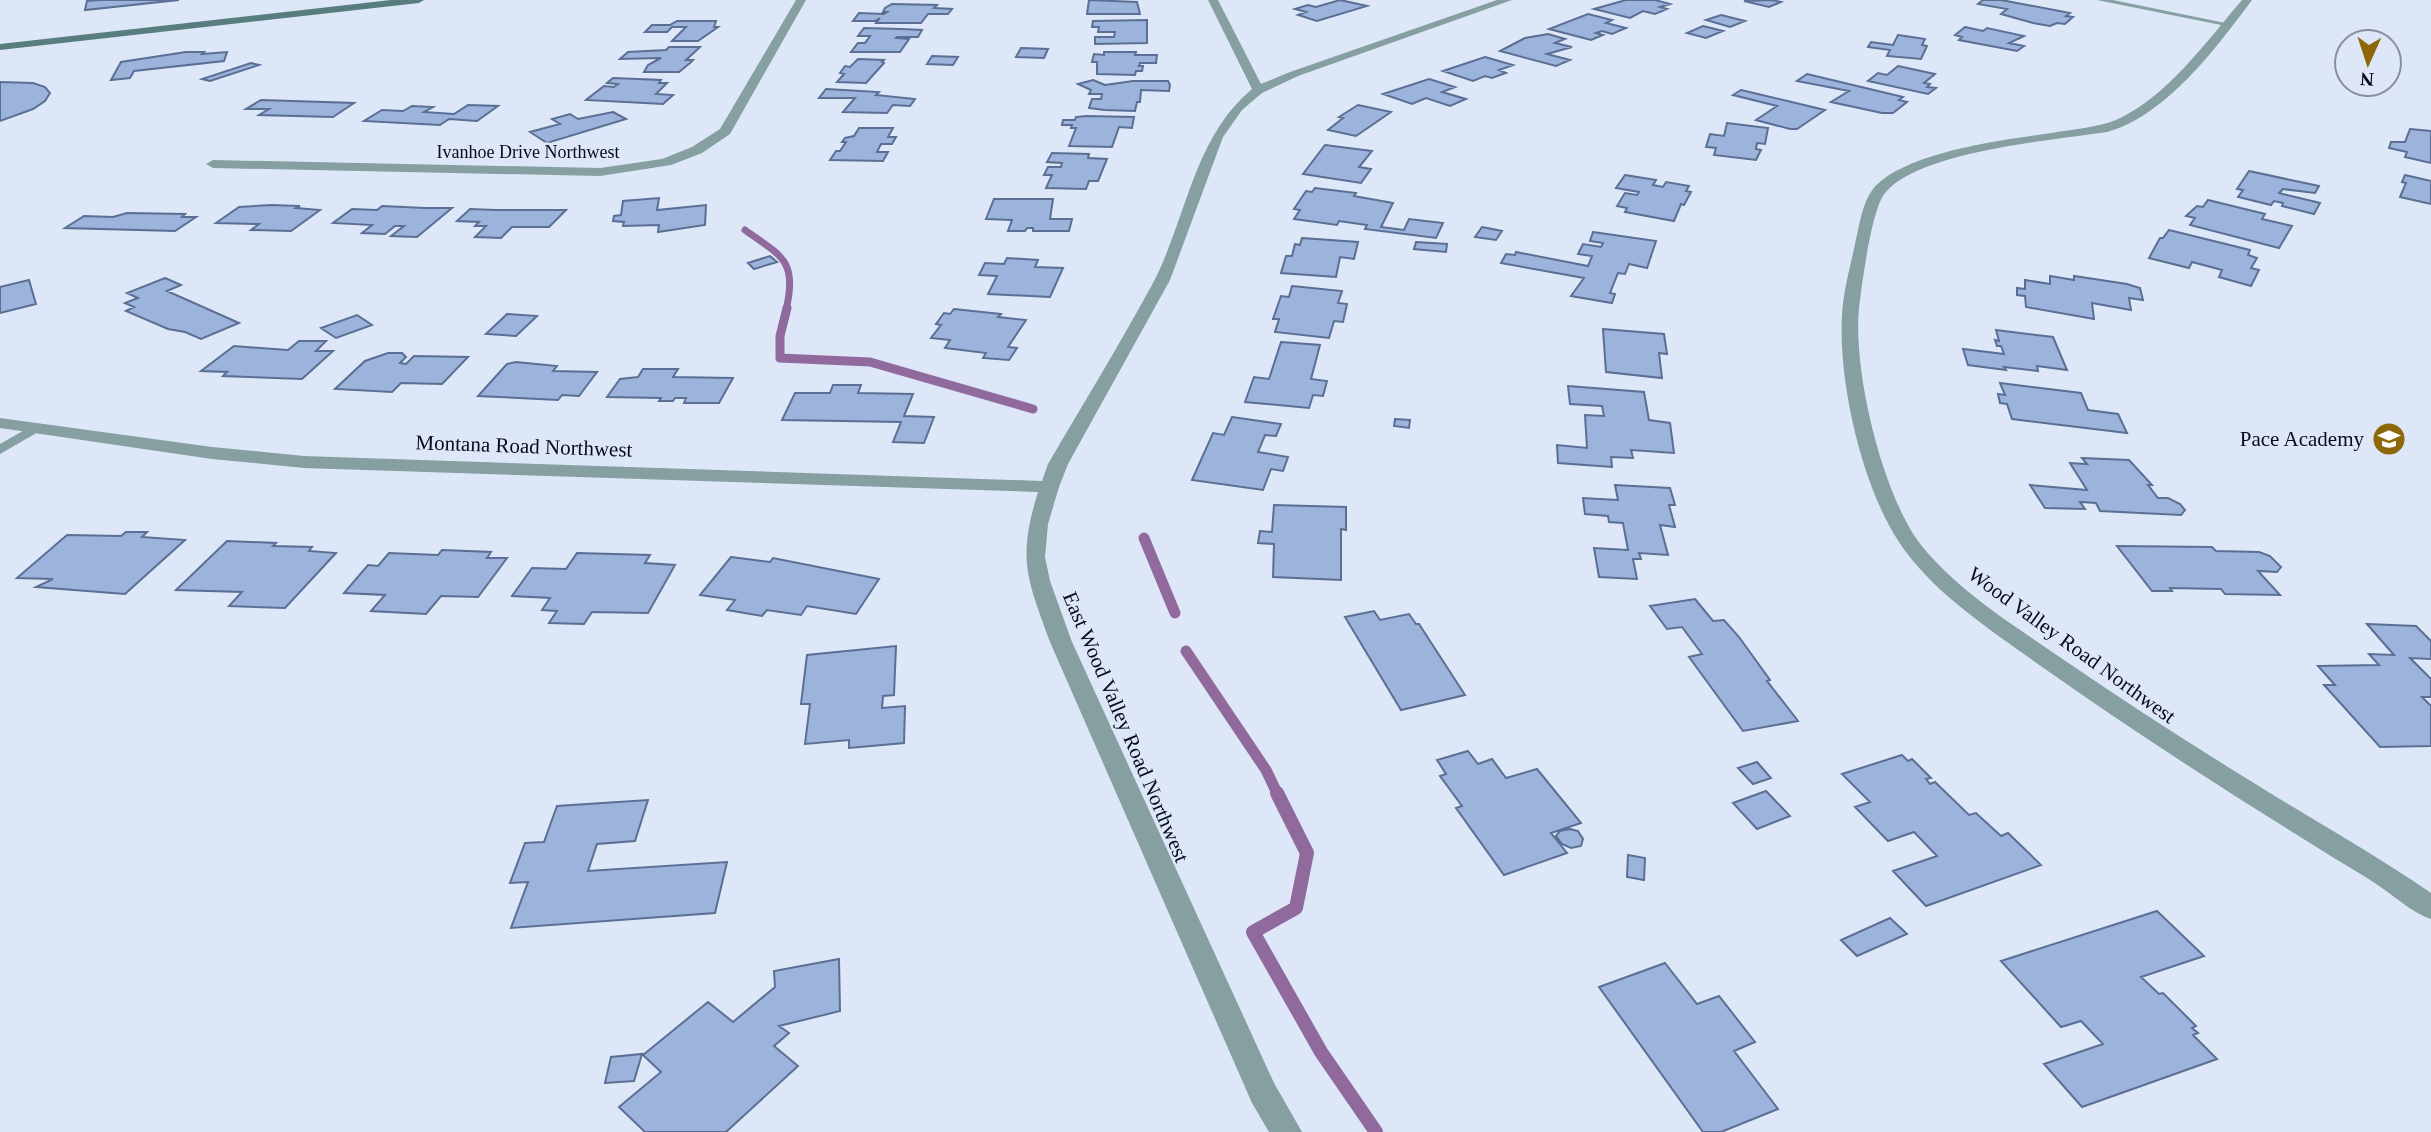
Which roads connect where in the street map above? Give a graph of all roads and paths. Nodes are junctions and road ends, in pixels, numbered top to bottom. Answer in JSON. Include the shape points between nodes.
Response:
{"nodes":[{"id":1,"x":419,"y":0,"type":"edge"},
{"id":2,"x":800,"y":0,"type":"edge"},
{"id":3,"x":1213,"y":0,"type":"edge"},
{"id":4,"x":1507,"y":0,"type":"edge"},
{"id":5,"x":2101,"y":0,"type":"edge"},
{"id":6,"x":2243,"y":0,"type":"edge"},
{"id":7,"x":2225,"y":24,"type":"junction"},
{"id":8,"x":0,"y":47,"type":"edge"},
{"id":9,"x":1258,"y":90,"type":"junction"},
{"id":10,"x":212,"y":164,"type":"dead end"},
{"id":11,"x":0,"y":423,"type":"edge"},
{"id":12,"x":36,"y":428,"type":"junction"},
{"id":13,"x":0,"y":450,"type":"edge"},
{"id":14,"x":1049,"y":487,"type":"junction"},
{"id":15,"x":2431,"y":908,"type":"edge"},
{"id":16,"x":1286,"y":1132,"type":"edge"}],
"edges":[{"from":1,"to":8,"type":"street"},
{"from":2,"to":10,"type":"street","name":"Ivanhoe Drive Northwest","via":[[725,131],[712,143],[673,161],[600,172]]},
{"from":3,"to":9,"type":"street"},
{"from":4,"to":9,"type":"street","name":"East Wood Valley Road Northwest"},
{"from":5,"to":7,"type":"lane"},
{"from":6,"to":7,"type":"street","name":"Wood Valley Road Northwest"},
{"from":7,"to":15,"type":"street","name":"Wood Valley Road Northwest","via":[[2177,83],[2126,120],[2106,128],[1923,162],[1893,177],[1877,194],[1851,292],[1849,333],[1870,448],[1902,533],[1932,570],[1983,614],[2133,720]]},
{"from":9,"to":14,"type":"street","name":"East Wood Valley Road Northwest","via":[[1238,107],[1217,136],[1162,280]]},
{"from":11,"to":12,"type":"street","name":"Montana Road Northwest"},
{"from":12,"to":13,"type":"lane"},
{"from":12,"to":14,"type":"street","name":"Montana Road Northwest","via":[[304,462]]},
{"from":14,"to":16,"type":"street","name":"East Wood Valley Road Northwest","via":[[1035,556],[1060,642],[1263,1093]]}]}
